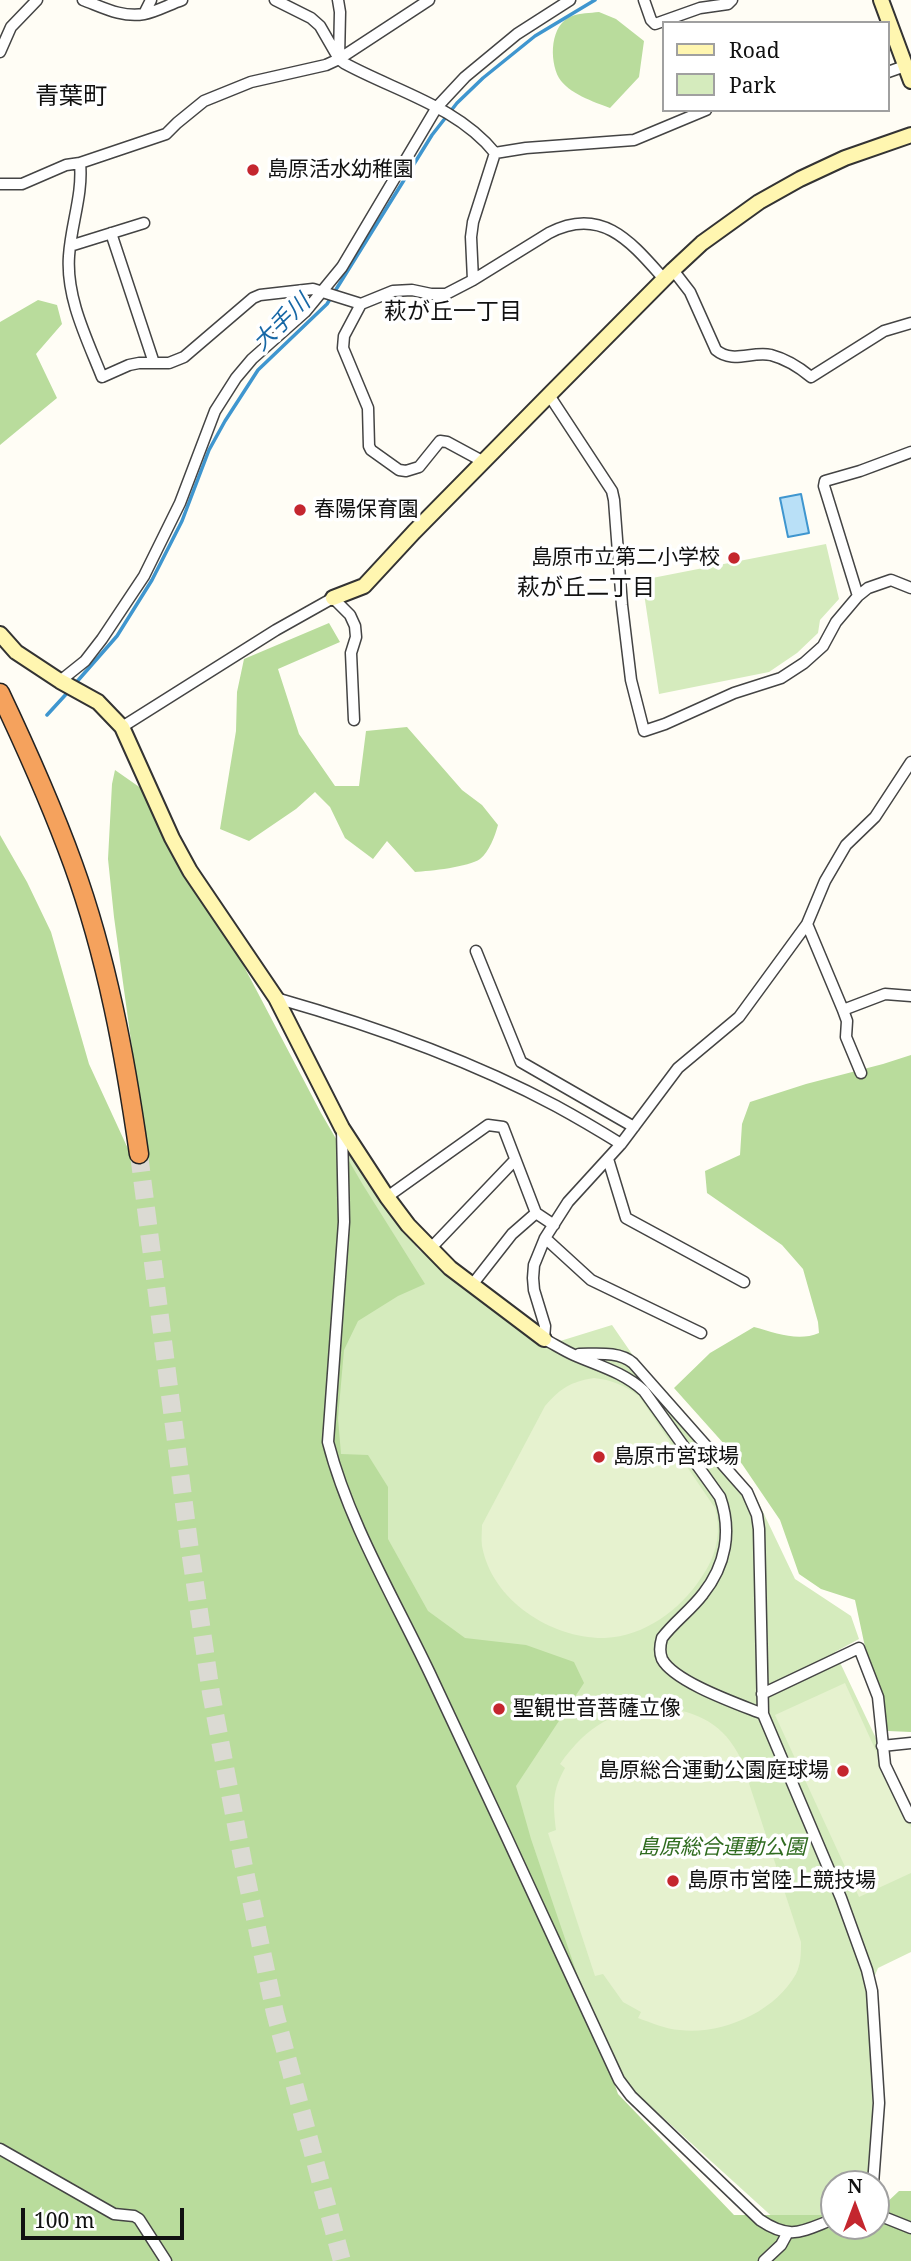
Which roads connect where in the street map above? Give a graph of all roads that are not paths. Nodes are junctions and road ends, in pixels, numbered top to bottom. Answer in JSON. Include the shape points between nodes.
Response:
{"nodes":[{"id":1,"x":37,"y":0,"type":"edge"},
{"id":2,"x":83,"y":0,"type":"edge"},
{"id":3,"x":151,"y":0,"type":"edge"},
{"id":4,"x":182,"y":0,"type":"edge"},
{"id":5,"x":338,"y":0,"type":"edge"},
{"id":6,"x":429,"y":0,"type":"edge"},
{"id":7,"x":570,"y":0,"type":"edge"},
{"id":8,"x":644,"y":0,"type":"edge"},
{"id":9,"x":732,"y":0,"type":"edge"},
{"id":10,"x":881,"y":0,"type":"edge"},
{"id":11,"x":281,"y":1,"type":"edge"},
{"id":12,"x":145,"y":14,"type":"junction"},
{"id":13,"x":668,"y":21,"type":"edge"},
{"id":14,"x":889,"y":21,"type":"edge"},
{"id":15,"x":662,"y":22,"type":"edge"},
{"id":16,"x":890,"y":25,"type":"edge"},
{"id":17,"x":0,"y":52,"type":"edge"},
{"id":18,"x":339,"y":59,"type":"junction"},
{"id":19,"x":905,"y":66,"type":"junction"},
{"id":20,"x":890,"y":71,"type":"edge"},
{"id":21,"x":911,"y":81,"type":"edge"},
{"id":22,"x":440,"y":109,"type":"junction"},
{"id":23,"x":701,"y":112,"type":"edge"},
{"id":24,"x":911,"y":135,"type":"edge"},
{"id":25,"x":495,"y":153,"type":"junction"},
{"id":26,"x":80,"y":163,"type":"junction"},
{"id":27,"x":0,"y":184,"type":"edge"},
{"id":28,"x":144,"y":223,"type":"dead end"},
{"id":29,"x":111,"y":233,"type":"junction"},
{"id":30,"x":70,"y":246,"type":"junction"},
{"id":31,"x":669,"y":274,"type":"junction"},
{"id":32,"x":473,"y":280,"type":"junction"},
{"id":33,"x":330,"y":293,"type":"junction"},
{"id":34,"x":361,"y":304,"type":"junction"},
{"id":35,"x":911,"y":323,"type":"edge"},
{"id":36,"x":154,"y":363,"type":"junction"},
{"id":37,"x":549,"y":395,"type":"junction"},
{"id":38,"x":911,"y":452,"type":"edge"},
{"id":39,"x":484,"y":462,"type":"junction"},
{"id":40,"x":911,"y":588,"type":"edge"},
{"id":41,"x":858,"y":596,"type":"junction"},
{"id":42,"x":333,"y":598,"type":"junction"},
{"id":43,"x":0,"y":634,"type":"edge"},
{"id":44,"x":69,"y":686,"type":"junction"},
{"id":45,"x":0,"y":694,"type":"edge"},
{"id":46,"x":354,"y":720,"type":"dead end"},
{"id":47,"x":122,"y":727,"type":"junction"},
{"id":48,"x":911,"y":762,"type":"edge"},
{"id":49,"x":807,"y":923,"type":"junction"},
{"id":50,"x":476,"y":951,"type":"dead end"},
{"id":51,"x":911,"y":996,"type":"edge"},
{"id":52,"x":276,"y":998,"type":"junction"},
{"id":53,"x":843,"y":1010,"type":"junction"},
{"id":54,"x":861,"y":1073,"type":"dead end"},
{"id":55,"x":634,"y":1127,"type":"junction"},
{"id":56,"x":342,"y":1128,"type":"junction"},
{"id":57,"x":621,"y":1144,"type":"junction"},
{"id":58,"x":139,"y":1154,"type":"tunnel mouth"},
{"id":59,"x":608,"y":1159,"type":"junction"},
{"id":60,"x":514,"y":1161,"type":"junction"},
{"id":61,"x":387,"y":1197,"type":"junction"},
{"id":62,"x":536,"y":1213,"type":"junction"},
{"id":63,"x":554,"y":1225,"type":"junction"},
{"id":64,"x":545,"y":1238,"type":"junction"},
{"id":65,"x":430,"y":1249,"type":"junction"},
{"id":66,"x":744,"y":1282,"type":"dead end"},
{"id":67,"x":472,"y":1285,"type":"junction"},
{"id":68,"x":701,"y":1333,"type":"dead end"},
{"id":69,"x":544,"y":1339,"type":"junction"},
{"id":70,"x":572,"y":1354,"type":"junction"},
{"id":71,"x":762,"y":1694,"type":"junction"},
{"id":72,"x":763,"y":1714,"type":"junction"},
{"id":73,"x":911,"y":1744,"type":"edge"},
{"id":74,"x":882,"y":1746,"type":"junction"},
{"id":75,"x":910,"y":1817,"type":"edge"},
{"id":76,"x":0,"y":2149,"type":"edge"},
{"id":77,"x":874,"y":2170,"type":"edge"},
{"id":78,"x":890,"y":2220,"type":"edge"},
{"id":79,"x":820,"y":2224,"type":"edge"},
{"id":80,"x":911,"y":2228,"type":"edge"},
{"id":81,"x":787,"y":2234,"type":"junction"},
{"id":82,"x":166,"y":2261,"type":"edge"},
{"id":83,"x":764,"y":2261,"type":"edge"}],
"edges":[{"from":1,"to":17,"type":"street","via":[[11,27]]},
{"from":2,"to":12,"type":"street","via":[[118,13]]},
{"from":3,"to":12,"type":"street"},
{"from":4,"to":12,"type":"street"},
{"from":5,"to":18,"type":"street"},
{"from":6,"to":18,"type":"street"},
{"from":7,"to":22,"type":"street","via":[[517,34],[466,77]]},
{"from":8,"to":15,"type":"street","via":[[651,20]]},
{"from":9,"to":13,"type":"street"},
{"from":10,"to":14,"type":"street"},
{"from":11,"to":18,"type":"street","via":[[320,26]]},
{"from":16,"to":19,"type":"street"},
{"from":18,"to":22,"type":"street"},
{"from":18,"to":26,"type":"street","via":[[251,82],[204,101],[166,134]]},
{"from":19,"to":20,"type":"street"},
{"from":19,"to":21,"type":"street"},
{"from":22,"to":25,"type":"street","via":[[483,138]]},
{"from":22,"to":33,"type":"street"},
{"from":23,"to":25,"type":"street","via":[[634,140]]},
{"from":24,"to":31,"type":"street","via":[[845,158],[779,190],[723,227]]},
{"from":25,"to":32,"type":"street","via":[[473,222]]},
{"from":26,"to":27,"type":"street","via":[[22,184]]},
{"from":26,"to":30,"type":"street","via":[[80,194]]},
{"from":28,"to":29,"type":"street"},
{"from":29,"to":30,"type":"street"},
{"from":29,"to":36,"type":"street"},
{"from":30,"to":36,"type":"street","via":[[70,282],[102,377],[129,365]]},
{"from":31,"to":32,"type":"street","via":[[617,232],[574,225],[560,227]]},
{"from":31,"to":35,"type":"street","via":[[690,292],[723,356],[772,356],[811,377],[884,331]]},
{"from":31,"to":37,"type":"street"},
{"from":32,"to":34,"type":"street","via":[[446,294],[393,291]]},
{"from":33,"to":34,"type":"street"},
{"from":33,"to":36,"type":"street","via":[[302,289],[260,295],[184,357]]},
{"from":33,"to":44,"type":"street","via":[[236,378],[215,411],[180,503],[144,576]]},
{"from":34,"to":39,"type":"street","via":[[344,336],[343,348],[368,408],[371,450],[406,471],[419,467],[440,441]]},
{"from":37,"to":39,"type":"street"},
{"from":37,"to":41,"type":"street","via":[[614,500],[631,680],[644,731],[781,678],[823,646]]},
{"from":38,"to":41,"type":"street","via":[[824,483]]},
{"from":39,"to":42,"type":"street","via":[[364,586]]},
{"from":40,"to":41,"type":"street","via":[[886,580]]},
{"from":42,"to":46,"type":"street","via":[[355,626],[351,653]]},
{"from":42,"to":47,"type":"street"},
{"from":43,"to":44,"type":"street","via":[[16,652]]},
{"from":44,"to":47,"type":"street","via":[[98,702]]},
{"from":45,"to":58,"type":"highway","via":[[34,764],[99,948],[117,1021]]},
{"from":47,"to":52,"type":"street","via":[[190,871]]},
{"from":48,"to":49,"type":"street","via":[[875,817],[846,845]]},
{"from":49,"to":53,"type":"street"},
{"from":49,"to":55,"type":"street","via":[[739,1017],[678,1068]]},
{"from":50,"to":55,"type":"street","via":[[521,1062]]},
{"from":51,"to":53,"type":"street","via":[[885,994]]},
{"from":52,"to":56,"type":"street"},
{"from":52,"to":57,"type":"street","via":[[355,1020],[484,1072],[556,1105]]},
{"from":53,"to":54,"type":"street","via":[[846,1037]]},
{"from":55,"to":57,"type":"street"},
{"from":56,"to":61,"type":"street"},
{"from":56,"to":81,"type":"street","via":[[344,1222],[328,1442],[337,1477],[619,2080],[760,2220]]},
{"from":57,"to":59,"type":"street"},
{"from":59,"to":63,"type":"street","via":[[568,1202]]},
{"from":59,"to":66,"type":"street","via":[[626,1218]]},
{"from":60,"to":61,"type":"street","via":[[503,1127],[488,1125]]},
{"from":60,"to":62,"type":"street"},
{"from":60,"to":65,"type":"street"},
{"from":61,"to":65,"type":"street"},
{"from":62,"to":63,"type":"street"},
{"from":62,"to":67,"type":"street","via":[[512,1234]]},
{"from":63,"to":64,"type":"street"},
{"from":64,"to":68,"type":"street","via":[[591,1280]]},
{"from":64,"to":69,"type":"street","via":[[533,1278]]},
{"from":65,"to":67,"type":"street"},
{"from":67,"to":69,"type":"street"},
{"from":69,"to":70,"type":"street"},
{"from":70,"to":71,"type":"street","via":[[628,1358],[747,1492],[760,1529]]},
{"from":70,"to":72,"type":"street","via":[[619,1372],[644,1391],[720,1497],[727,1530],[721,1561],[703,1595],[662,1638],[661,1657],[684,1680]]},
{"from":71,"to":72,"type":"street"},
{"from":71,"to":74,"type":"street","via":[[859,1648],[876,1688]]},
{"from":72,"to":77,"type":"street","via":[[867,1970],[879,2103]]},
{"from":73,"to":74,"type":"street"},
{"from":74,"to":75,"type":"street","via":[[885,1765]]},
{"from":76,"to":82,"type":"street","via":[[114,2214],[139,2219]]},
{"from":78,"to":80,"type":"street"},
{"from":79,"to":81,"type":"street"},
{"from":81,"to":83,"type":"street"}]}
